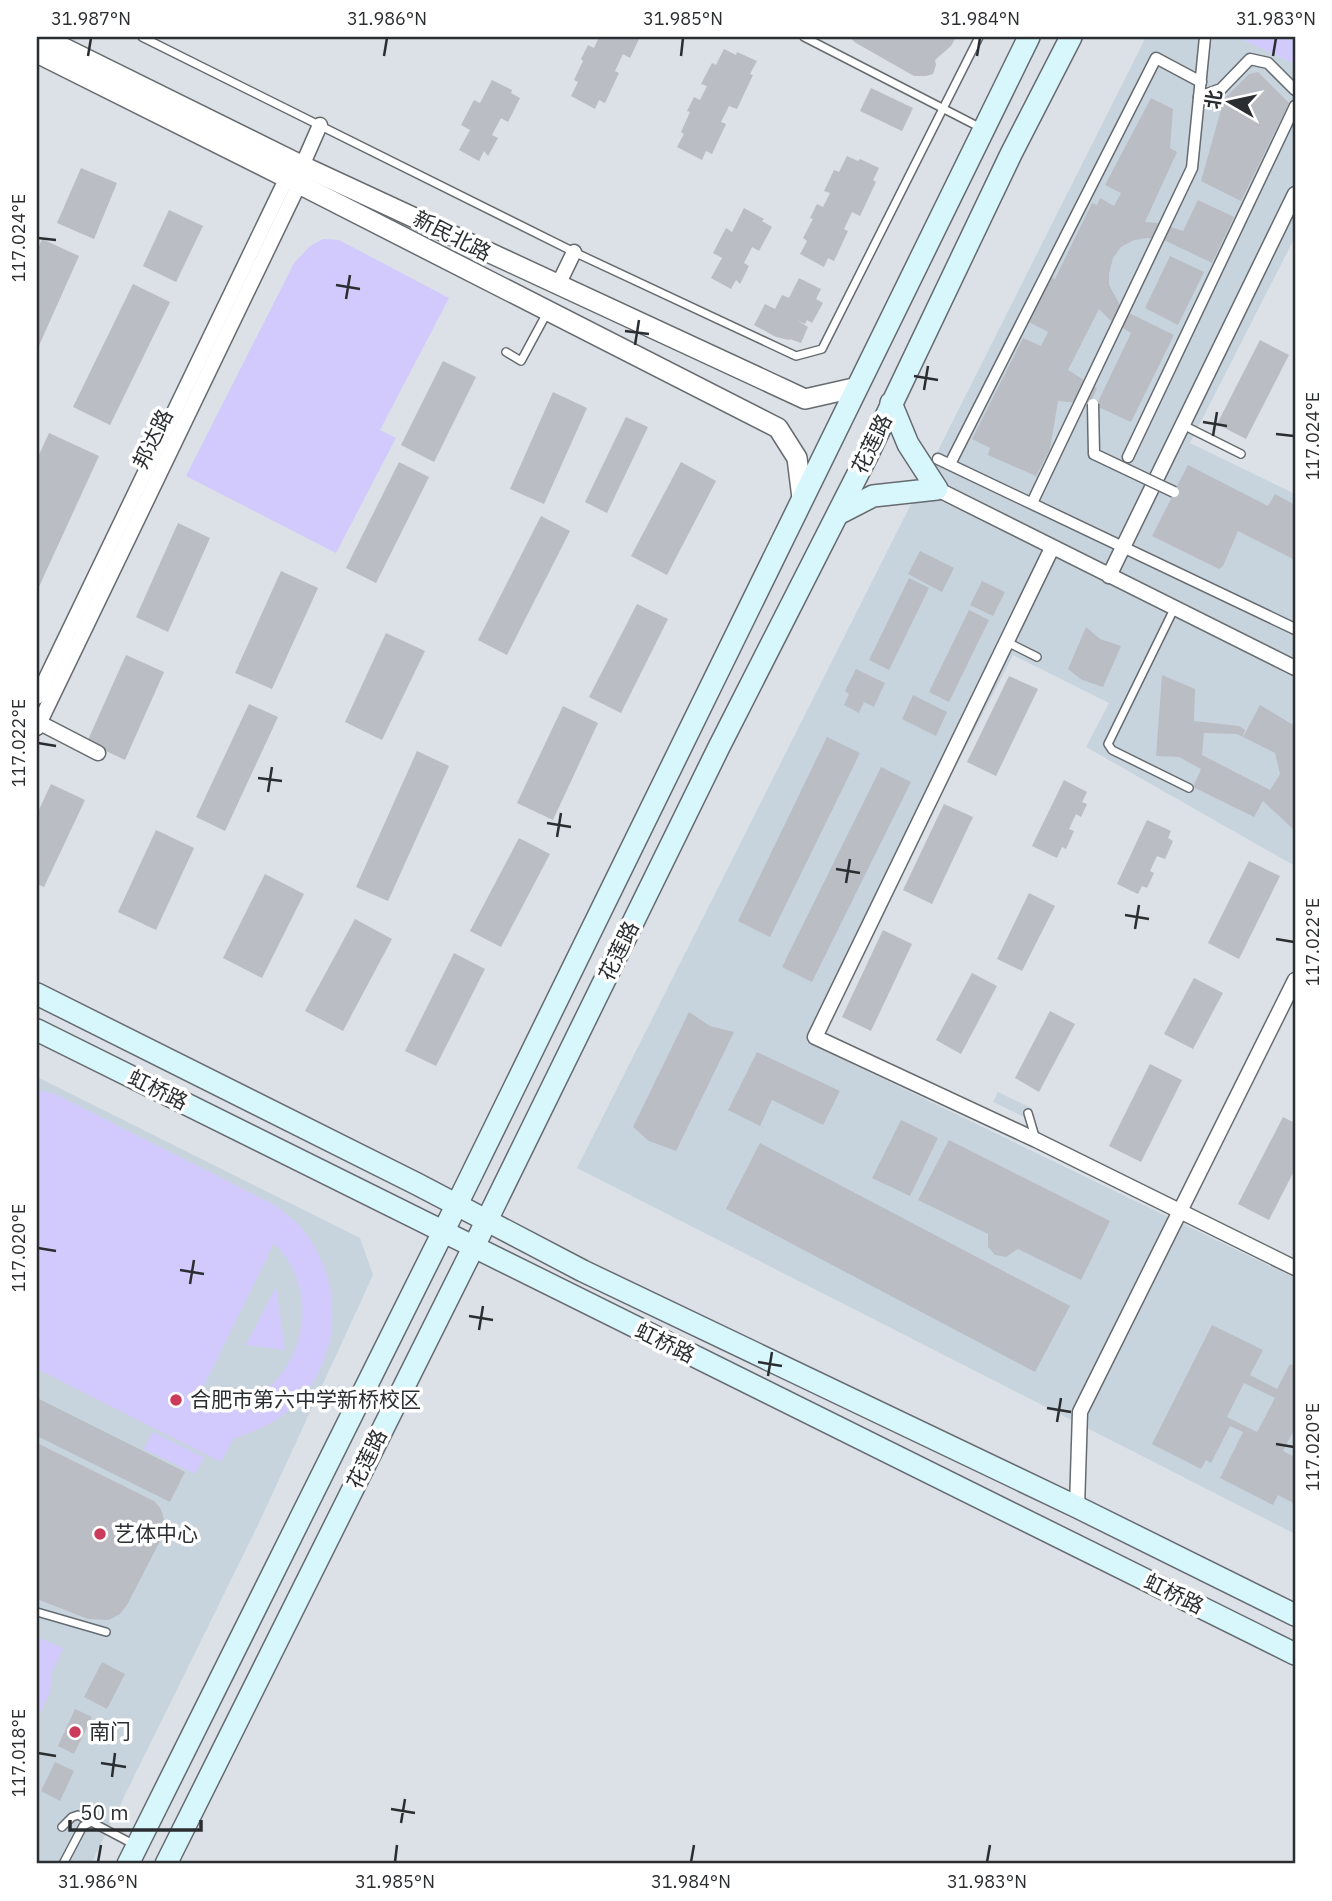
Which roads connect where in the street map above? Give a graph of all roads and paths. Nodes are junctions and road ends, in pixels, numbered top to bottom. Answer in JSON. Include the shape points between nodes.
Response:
{"nodes":[{"id":1,"x":42,"y":37,"type":"edge"},
{"id":2,"x":142,"y":37,"type":"edge"},
{"id":3,"x":804,"y":37,"type":"edge"},
{"id":4,"x":979,"y":37,"type":"edge"},
{"id":5,"x":1029,"y":37,"type":"edge"},
{"id":6,"x":1071,"y":37,"type":"edge"},
{"id":7,"x":1205,"y":37,"type":"edge"},
{"id":8,"x":37,"y":53,"type":"edge"},
{"id":9,"x":1201,"y":82,"type":"junction"},
{"id":10,"x":1295,"y":90,"type":"edge"},
{"id":11,"x":1199,"y":97,"type":"junction"},
{"id":12,"x":1295,"y":106,"type":"edge"},
{"id":13,"x":943,"y":109,"type":"junction"},
{"id":14,"x":320,"y":125,"type":"junction"},
{"id":15,"x":983,"y":130,"type":"junction"},
{"id":16,"x":298,"y":171,"type":"junction"},
{"id":17,"x":1295,"y":194,"type":"edge"},
{"id":18,"x":574,"y":252,"type":"junction"},
{"id":19,"x":558,"y":285,"type":"junction"},
{"id":20,"x":548,"y":311,"type":"junction"},
{"id":21,"x":506,"y":352,"type":"dead end"},
{"id":22,"x":858,"y":387,"type":"junction"},
{"id":23,"x":891,"y":403,"type":"junction"},
{"id":24,"x":1093,"y":404,"type":"dead end"},
{"id":25,"x":1183,"y":425,"type":"junction"},
{"id":26,"x":1241,"y":454,"type":"dead end"},
{"id":27,"x":1128,"y":457,"type":"dead end"},
{"id":28,"x":938,"y":458,"type":"dead end"},
{"id":29,"x":950,"y":464,"type":"junction"},
{"id":30,"x":937,"y":489,"type":"junction"},
{"id":31,"x":1174,"y":492,"type":"dead end"},
{"id":32,"x":802,"y":498,"type":"junction"},
{"id":33,"x":1032,"y":503,"type":"junction"},
{"id":34,"x":838,"y":514,"type":"junction"},
{"id":35,"x":1123,"y":547,"type":"junction"},
{"id":36,"x":1052,"y":548,"type":"junction"},
{"id":37,"x":1109,"y":576,"type":"junction"},
{"id":38,"x":1174,"y":609,"type":"junction"},
{"id":39,"x":1295,"y":629,"type":"edge"},
{"id":40,"x":1006,"y":642,"type":"junction"},
{"id":41,"x":1037,"y":657,"type":"dead end"},
{"id":42,"x":1295,"y":668,"type":"edge"},
{"id":43,"x":37,"y":696,"type":"edge"},
{"id":44,"x":38,"y":725,"type":"edge"},
{"id":45,"x":98,"y":753,"type":"dead end"},
{"id":46,"x":1189,"y":788,"type":"dead end"},
{"id":47,"x":1295,"y":980,"type":"edge"},
{"id":48,"x":37,"y":995,"type":"edge"},
{"id":49,"x":37,"y":1030,"type":"edge"},
{"id":50,"x":505,"y":1104,"type":"junction"},
{"id":51,"x":1028,"y":1113,"type":"dead end"},
{"id":52,"x":537,"y":1119,"type":"junction"},
{"id":53,"x":1036,"y":1140,"type":"junction"},
{"id":54,"x":359,"y":1155,"type":"junction"},
{"id":55,"x":345,"y":1182,"type":"junction"},
{"id":56,"x":456,"y":1205,"type":"junction"},
{"id":57,"x":1180,"y":1212,"type":"junction"},
{"id":58,"x":486,"y":1222,"type":"junction"},
{"id":59,"x":443,"y":1231,"type":"junction"},
{"id":60,"x":473,"y":1247,"type":"junction"},
{"id":61,"x":1295,"y":1268,"type":"edge"},
{"id":62,"x":583,"y":1272,"type":"junction"},
{"id":63,"x":570,"y":1295,"type":"junction"},
{"id":64,"x":389,"y":1340,"type":"junction"},
{"id":65,"x":419,"y":1355,"type":"junction"},
{"id":66,"x":1077,"y":1507,"type":"junction"},
{"id":67,"x":37,"y":1612,"type":"edge"},
{"id":68,"x":1295,"y":1615,"type":"edge"},
{"id":69,"x":106,"y":1632,"type":"dead end"},
{"id":70,"x":1295,"y":1654,"type":"edge"},
{"id":71,"x":92,"y":1822,"type":"junction"},
{"id":72,"x":62,"y":1827,"type":"dead end"},
{"id":73,"x":132,"y":1855,"type":"edge"},
{"id":74,"x":63,"y":1864,"type":"edge"},
{"id":75,"x":166,"y":1864,"type":"edge"}],
"edges":[{"from":1,"to":16,"type":"street","name":"新民北路"},
{"from":2,"to":14,"type":"lane"},
{"from":3,"to":13,"type":"lane"},
{"from":4,"to":13,"type":"lane"},
{"from":5,"to":15,"type":"main road","name":"花莲路"},
{"from":6,"to":23,"type":"main road","name":"花莲路"},
{"from":7,"to":9,"type":"street"},
{"from":8,"to":16,"type":"street","name":"新民北路"},
{"from":9,"to":11,"type":"street"},
{"from":9,"to":29,"type":"street","via":[[1156,58]]},
{"from":10,"to":11,"type":"street","via":[[1268,63],[1250,59],[1220,89]]},
{"from":11,"to":33,"type":"street","via":[[1192,168]]},
{"from":12,"to":27,"type":"street"},
{"from":13,"to":15,"type":"lane"},
{"from":13,"to":18,"type":"lane","via":[[822,349],[796,356]]},
{"from":14,"to":16,"type":"street"},
{"from":14,"to":18,"type":"lane"},
{"from":15,"to":22,"type":"main road","name":"花莲路"},
{"from":16,"to":19,"type":"street","name":"新民北路"},
{"from":16,"to":20,"type":"street","name":"新民北路"},
{"from":16,"to":43,"type":"street","name":"邦达路"},
{"from":16,"to":44,"type":"street","name":"邦达路"},
{"from":17,"to":25,"type":"street"},
{"from":18,"to":19,"type":"street"},
{"from":19,"to":22,"type":"street","name":"新民北路","via":[[805,399]]},
{"from":20,"to":21,"type":"lane","via":[[521,361]]},
{"from":20,"to":32,"type":"street","name":"新民北路","via":[[778,428],[797,458]]},
{"from":22,"to":32,"type":"main road","name":"花莲路"},
{"from":23,"to":30,"type":"main road","via":[[908,444]]},
{"from":23,"to":34,"type":"main road","name":"花莲路"},
{"from":24,"to":31,"type":"street","bridge":true,"via":[[1094,454]]},
{"from":25,"to":26,"type":"lane"},
{"from":25,"to":35,"type":"street"},
{"from":28,"to":29,"type":"street"},
{"from":29,"to":33,"type":"street"},
{"from":30,"to":34,"type":"main road","via":[[873,496]]},
{"from":30,"to":36,"type":"street"},
{"from":32,"to":50,"type":"main road","name":"花莲路"},
{"from":33,"to":35,"type":"street"},
{"from":34,"to":52,"type":"main road","name":"花莲路"},
{"from":35,"to":37,"type":"street"},
{"from":35,"to":39,"type":"street"},
{"from":36,"to":37,"type":"street"},
{"from":36,"to":40,"type":"street"},
{"from":37,"to":38,"type":"street"},
{"from":38,"to":42,"type":"street"},
{"from":38,"to":46,"type":"lane","via":[[1108,744]]},
{"from":40,"to":41,"type":"lane"},
{"from":40,"to":53,"type":"street","via":[[815,1037]]},
{"from":44,"to":45,"type":"street"},
{"from":47,"to":57,"type":"street"},
{"from":48,"to":54,"type":"main road","name":"虹桥路"},
{"from":49,"to":55,"type":"main road","name":"虹桥路"},
{"from":50,"to":52,"type":"main road"},
{"from":50,"to":56,"type":"main road","name":"花莲路"},
{"from":51,"to":53,"type":"lane"},
{"from":52,"to":58,"type":"main road","name":"花莲路"},
{"from":53,"to":57,"type":"street"},
{"from":54,"to":55,"type":"main road"},
{"from":54,"to":56,"type":"main road","name":"虹桥路"},
{"from":55,"to":59,"type":"main road","name":"虹桥路"},
{"from":56,"to":58,"type":"main road","name":"虹桥路"},
{"from":56,"to":59,"type":"main road","name":"花莲路"},
{"from":57,"to":61,"type":"street"},
{"from":57,"to":66,"type":"street","via":[[1080,1412]]},
{"from":58,"to":60,"type":"main road","name":"花莲路"},
{"from":58,"to":62,"type":"main road","name":"虹桥路"},
{"from":59,"to":60,"type":"main road","name":"虹桥路"},
{"from":59,"to":64,"type":"main road","name":"花莲路"},
{"from":60,"to":63,"type":"main road","name":"虹桥路"},
{"from":60,"to":65,"type":"main road","name":"花莲路"},
{"from":62,"to":63,"type":"main road"},
{"from":62,"to":66,"type":"main road","name":"虹桥路"},
{"from":63,"to":70,"type":"main road","name":"虹桥路"},
{"from":64,"to":65,"type":"main road"},
{"from":64,"to":73,"type":"main road","name":"花莲路"},
{"from":65,"to":75,"type":"main road","name":"花莲路"},
{"from":66,"to":68,"type":"main road","name":"虹桥路"},
{"from":67,"to":69,"type":"lane"},
{"from":71,"to":72,"type":"lane","via":[[77,1815]]},
{"from":71,"to":73,"type":"lane"},
{"from":71,"to":74,"type":"lane","via":[[83,1826]]}]}
